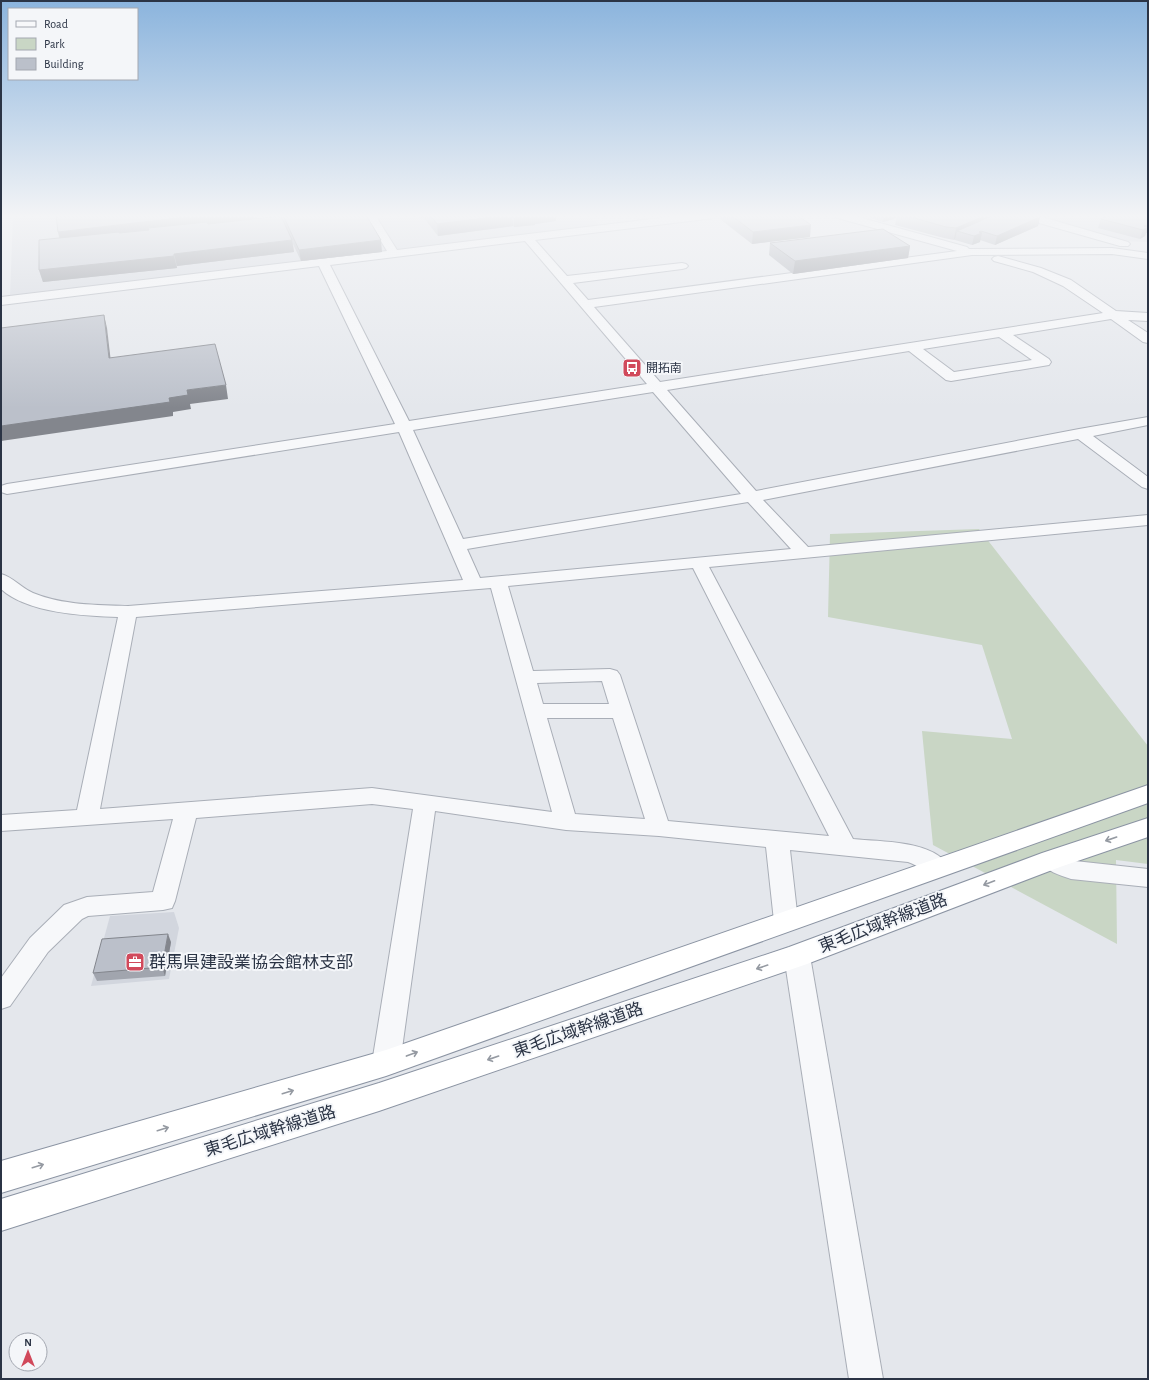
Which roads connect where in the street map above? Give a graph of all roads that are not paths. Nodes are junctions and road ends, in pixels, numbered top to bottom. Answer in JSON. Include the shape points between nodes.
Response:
{"nodes":[{"id":1,"x":180,"y":279,"type":"edge"},
{"id":2,"x":332,"y":279,"type":"edge"},
{"id":3,"x":571,"y":279,"type":"edge"},
{"id":4,"x":697,"y":279,"type":"edge"},
{"id":5,"x":770,"y":279,"type":"edge"},
{"id":6,"x":1059,"y":279,"type":"edge"},
{"id":7,"x":566,"y":280,"type":"joint"},
{"id":8,"x":706,"y":288,"type":"junction"},
{"id":9,"x":1,"y":301,"type":"edge"},
{"id":10,"x":586,"y":304,"type":"junction"},
{"id":11,"x":1116,"y":315,"type":"junction"},
{"id":12,"x":1148,"y":317,"type":"edge"},
{"id":13,"x":1002,"y":333,"type":"junction"},
{"id":14,"x":1148,"y":339,"type":"edge"},
{"id":15,"x":912,"y":347,"type":"junction"},
{"id":16,"x":658,"y":387,"type":"junction"},
{"id":17,"x":1148,"y":421,"type":"edge"},
{"id":18,"x":405,"y":428,"type":"junction"},
{"id":19,"x":1079,"y":433,"type":"junction"},
{"id":20,"x":1148,"y":484,"type":"edge"},
{"id":21,"x":3,"y":491,"type":"edge"},
{"id":22,"x":752,"y":497,"type":"junction"},
{"id":23,"x":1148,"y":520,"type":"edge"},
{"id":24,"x":457,"y":545,"type":"junction"},
{"id":25,"x":803,"y":552,"type":"junction"},
{"id":26,"x":698,"y":562,"type":"junction"},
{"id":27,"x":1,"y":579,"type":"edge"},
{"id":28,"x":498,"y":581,"type":"junction"},
{"id":29,"x":474,"y":584,"type":"junction"},
{"id":30,"x":128,"y":612,"type":"junction"},
{"id":31,"x":525,"y":677,"type":"junction"},
{"id":32,"x":621,"y":711,"type":"junction"},
{"id":33,"x":534,"y":712,"type":"junction"},
{"id":34,"x":1148,"y":794,"type":"edge"},
{"id":35,"x":425,"y":802,"type":"junction"},
{"id":36,"x":186,"y":811,"type":"junction"},
{"id":37,"x":87,"y":818,"type":"junction"},
{"id":38,"x":566,"y":822,"type":"junction"},
{"id":39,"x":1,"y":823,"type":"edge"},
{"id":40,"x":1148,"y":827,"type":"edge"},
{"id":41,"x":659,"y":828,"type":"junction"},
{"id":42,"x":777,"y":840,"type":"junction"},
{"id":43,"x":846,"y":847,"type":"junction"},
{"id":44,"x":1052,"y":860,"type":"junction"},
{"id":45,"x":938,"y":868,"type":"junction"},
{"id":46,"x":1148,"y":878,"type":"edge"},
{"id":47,"x":786,"y":921,"type":"junction"},
{"id":48,"x":797,"y":956,"type":"junction"},
{"id":49,"x":1,"y":998,"type":"edge"},
{"id":50,"x":386,"y":1063,"type":"junction"},
{"id":51,"x":1,"y":1177,"type":"edge"},
{"id":52,"x":1,"y":1215,"type":"edge"},
{"id":53,"x":866,"y":1379,"type":"edge"}],
"edges":[{"from":1,"to":9,"type":"street"},
{"from":2,"to":18,"type":"street"},
{"from":3,"to":7,"type":"street"},
{"from":4,"to":8,"type":"street"},
{"from":5,"to":8,"type":"street"},
{"from":6,"to":11,"type":"street","via":[[1080,290]]},
{"from":7,"to":10,"type":"street"},
{"from":8,"to":10,"type":"street"},
{"from":10,"to":16,"type":"street"},
{"from":11,"to":12,"type":"street"},
{"from":11,"to":13,"type":"street"},
{"from":11,"to":14,"type":"street"},
{"from":13,"to":15,"type":"street"},
{"from":13,"to":15,"type":"street","via":[[1044,362],[951,377]]},
{"from":15,"to":16,"type":"street"},
{"from":16,"to":18,"type":"street"},
{"from":16,"to":22,"type":"street"},
{"from":17,"to":19,"type":"street"},
{"from":18,"to":21,"type":"street"},
{"from":18,"to":24,"type":"street"},
{"from":19,"to":20,"type":"street"},
{"from":19,"to":22,"type":"street"},
{"from":22,"to":24,"type":"street"},
{"from":22,"to":25,"type":"street"},
{"from":23,"to":25,"type":"street"},
{"from":24,"to":29,"type":"street"},
{"from":25,"to":26,"type":"street"},
{"from":26,"to":28,"type":"street"},
{"from":26,"to":43,"type":"street"},
{"from":27,"to":30,"type":"street","via":[[21,594],[61,606]]},
{"from":28,"to":29,"type":"street"},
{"from":28,"to":31,"type":"street"},
{"from":29,"to":30,"type":"street"},
{"from":30,"to":37,"type":"street"},
{"from":31,"to":32,"type":"street","via":[[610,675]]},
{"from":31,"to":33,"type":"street"},
{"from":32,"to":33,"type":"street"},
{"from":32,"to":41,"type":"street"},
{"from":33,"to":38,"type":"street"},
{"from":34,"to":45,"type":"highway"},
{"from":35,"to":36,"type":"street","via":[[372,796]]},
{"from":35,"to":38,"type":"street"},
{"from":35,"to":50,"type":"street"},
{"from":36,"to":37,"type":"street"},
{"from":36,"to":49,"type":"street","via":[[163,901],[87,907],[73,912],[39,945]]},
{"from":37,"to":39,"type":"street"},
{"from":38,"to":41,"type":"street"},
{"from":40,"to":44,"type":"highway","name":"東毛広域幹線道路","one_way":true},
{"from":41,"to":42,"type":"street"},
{"from":42,"to":43,"type":"street"},
{"from":42,"to":47,"type":"street"},
{"from":43,"to":45,"type":"street","via":[[909,853],[924,858]]},
{"from":44,"to":46,"type":"street","via":[[1070,870]]},
{"from":44,"to":48,"type":"highway","name":"東毛広域幹線道路","one_way":true},
{"from":45,"to":47,"type":"highway"},
{"from":50,"to":47,"type":"highway","one_way":true},
{"from":48,"to":52,"type":"highway","name":"東毛広域幹線道路","one_way":true,"via":[[379,1097]]},
{"from":48,"to":53,"type":"street"},
{"from":51,"to":50,"type":"highway","one_way":true}]}
